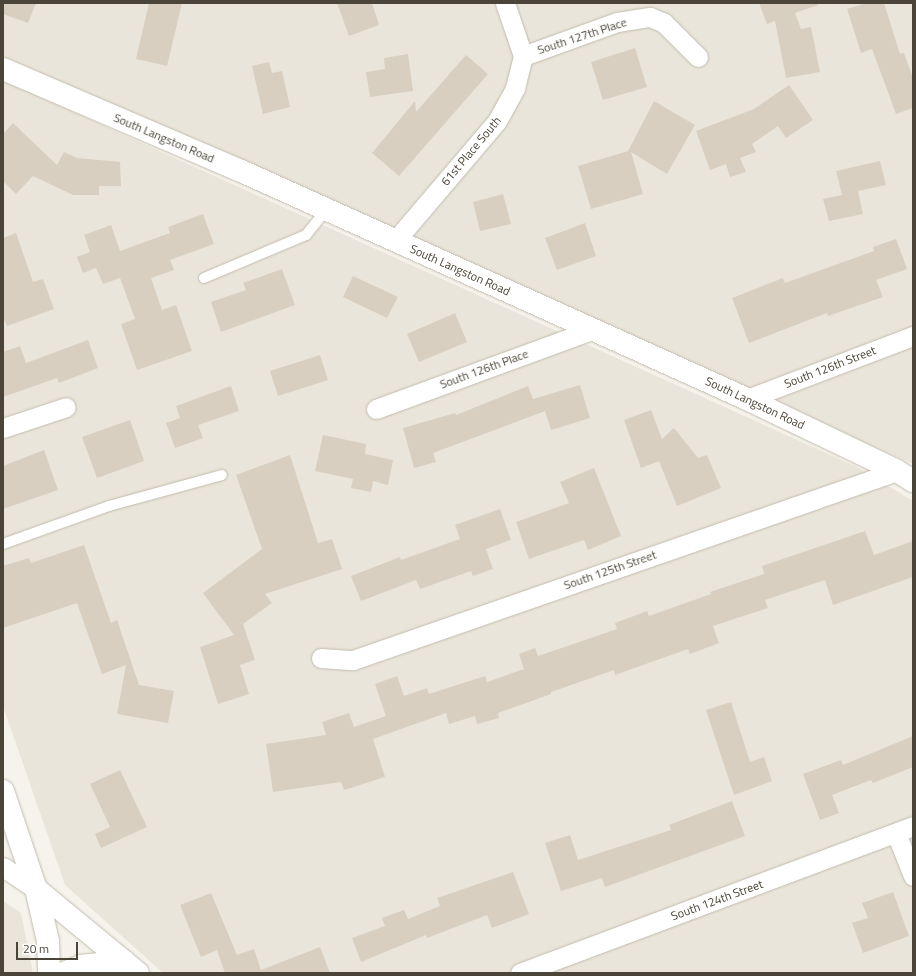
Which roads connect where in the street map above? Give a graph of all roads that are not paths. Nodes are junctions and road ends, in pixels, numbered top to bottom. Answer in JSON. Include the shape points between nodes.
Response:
{"nodes":[{"id":1,"x":504,"y":3,"type":"edge"},
{"id":2,"x":523,"y":56,"type":"junction"},
{"id":3,"x":698,"y":57,"type":"dead end"},
{"id":4,"x":3,"y":69,"type":"edge"},
{"id":5,"x":326,"y":210,"type":"junction"},
{"id":6,"x":395,"y":241,"type":"junction"},
{"id":7,"x":204,"y":278,"type":"dead end"},
{"id":8,"x":592,"y":330,"type":"junction"},
{"id":9,"x":913,"y":336,"type":"edge"},
{"id":10,"x":747,"y":399,"type":"junction"},
{"id":11,"x":66,"y":407,"type":"dead end"},
{"id":12,"x":376,"y":409,"type":"dead end"},
{"id":13,"x":3,"y":428,"type":"edge"},
{"id":14,"x":222,"y":475,"type":"dead end"},
{"id":15,"x":905,"y":476,"type":"edge"},
{"id":16,"x":3,"y":544,"type":"edge"},
{"id":17,"x":321,"y":658,"type":"dead end"},
{"id":18,"x":4,"y":799,"type":"edge"},
{"id":19,"x":905,"y":830,"type":"edge"},
{"id":20,"x":3,"y":867,"type":"edge"},
{"id":21,"x":913,"y":876,"type":"edge"},
{"id":22,"x":36,"y":889,"type":"junction"},
{"id":23,"x":131,"y":967,"type":"edge"},
{"id":24,"x":49,"y":973,"type":"edge"},
{"id":25,"x":64,"y":973,"type":"edge"},
{"id":26,"x":520,"y":973,"type":"edge"}],
"edges":[{"from":1,"to":2,"type":"street"},
{"from":2,"to":3,"type":"street","name":"South 127th Place","via":[[617,22],[650,16],[664,23]]},
{"from":2,"to":6,"type":"street","name":"61st Place South","via":[[515,88],[498,121]]},
{"from":4,"to":5,"type":"street","name":"South Langston Road"},
{"from":5,"to":6,"type":"street","name":"South Langston Road"},
{"from":5,"to":7,"type":"lane","via":[[306,235]]},
{"from":6,"to":8,"type":"street","name":"South Langston Road"},
{"from":8,"to":10,"type":"street","name":"South Langston Road"},
{"from":8,"to":12,"type":"street","name":"South 126th Place"},
{"from":9,"to":10,"type":"street","name":"South 126th Street"},
{"from":10,"to":15,"type":"street","name":"South Langston Road"},
{"from":11,"to":13,"type":"street"},
{"from":14,"to":16,"type":"lane","via":[[109,506]]},
{"from":15,"to":17,"type":"street","name":"South 125th Street","via":[[353,660]]},
{"from":18,"to":22,"type":"street"},
{"from":19,"to":21,"type":"street"},
{"from":19,"to":26,"type":"street","name":"South 124th Street"},
{"from":20,"to":22,"type":"street"},
{"from":22,"to":23,"type":"street"},
{"from":22,"to":24,"type":"street","via":[[48,941]]},
{"from":23,"to":25,"type":"street","via":[[81,966]]}]}
